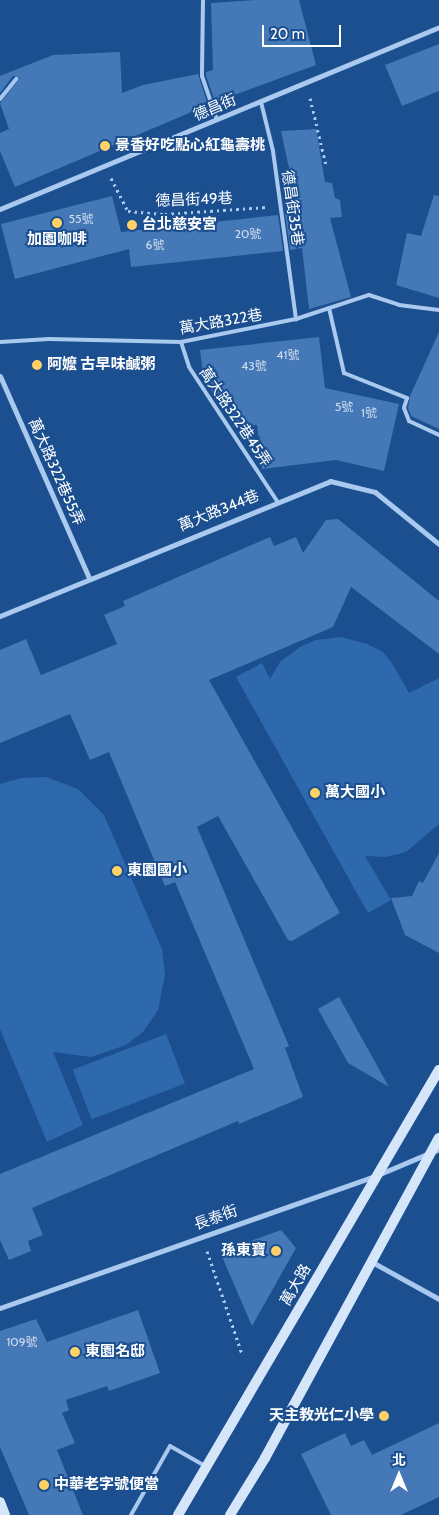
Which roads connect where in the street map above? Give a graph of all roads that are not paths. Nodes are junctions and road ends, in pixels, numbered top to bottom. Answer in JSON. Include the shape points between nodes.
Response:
{"nodes":[{"id":1,"x":203,"y":0,"type":"edge"},
{"id":2,"x":439,"y":27,"type":"edge"},
{"id":3,"x":16,"y":80,"type":"dead end"},
{"id":4,"x":0,"y":99,"type":"edge"},
{"id":5,"x":261,"y":102,"type":"junction"},
{"id":6,"x":218,"y":121,"type":"junction"},
{"id":7,"x":0,"y":209,"type":"edge"},
{"id":8,"x":329,"y":308,"type":"junction"},
{"id":9,"x":439,"y":310,"type":"edge"},
{"id":10,"x":296,"y":319,"type":"junction"},
{"id":11,"x":0,"y":342,"type":"edge"},
{"id":12,"x":181,"y":342,"type":"junction"},
{"id":13,"x":0,"y":376,"type":"edge"},
{"id":14,"x":439,"y":435,"type":"edge"},
{"id":15,"x":277,"y":501,"type":"junction"},
{"id":16,"x":439,"y":544,"type":"edge"},
{"id":17,"x":89,"y":578,"type":"junction"},
{"id":18,"x":0,"y":616,"type":"edge"},
{"id":19,"x":439,"y":1070,"type":"edge"},
{"id":20,"x":439,"y":1138,"type":"edge"},
{"id":21,"x":435,"y":1151,"type":"edge"},
{"id":22,"x":375,"y":1176,"type":"junction"},
{"id":23,"x":371,"y":1261,"type":"junction"},
{"id":24,"x":439,"y":1299,"type":"edge"},
{"id":25,"x":0,"y":1308,"type":"edge"},
{"id":26,"x":207,"y":1467,"type":"junction"},
{"id":27,"x":0,"y":1502,"type":"edge"},
{"id":28,"x":5,"y":1515,"type":"edge"},
{"id":29,"x":131,"y":1515,"type":"edge"},
{"id":30,"x":178,"y":1515,"type":"edge"},
{"id":31,"x":230,"y":1515,"type":"edge"}],
"edges":[{"from":1,"to":6,"type":"lane","via":[[202,76]]},
{"from":2,"to":5,"type":"street","name":"德昌街"},
{"from":3,"to":4,"type":"lane"},
{"from":5,"to":6,"type":"street","name":"德昌街"},
{"from":5,"to":10,"type":"lane","name":"德昌街35巷","via":[[273,151]]},
{"from":6,"to":7,"type":"street","name":"德昌街"},
{"from":8,"to":9,"type":"lane","name":"萬大路322巷","via":[[370,295],[399,305]]},
{"from":8,"to":10,"type":"lane","name":"萬大路322巷"},
{"from":8,"to":14,"type":"lane","via":[[344,373],[407,398],[404,408],[409,421]]},
{"from":10,"to":12,"type":"lane","name":"萬大路322巷"},
{"from":11,"to":12,"type":"lane","name":"萬大路322巷","via":[[49,339]]},
{"from":12,"to":15,"type":"lane","name":"萬大路322巷45弄","via":[[189,367]]},
{"from":13,"to":17,"type":"street","name":"萬大路322巷55弄"},
{"from":15,"to":16,"type":"street","name":"萬大路344巷","via":[[330,481],[375,492]]},
{"from":15,"to":17,"type":"street","name":"萬大路344巷"},
{"from":17,"to":18,"type":"street","name":"萬大路344巷"},
{"from":19,"to":22,"type":"main road","name":"萬大路"},
{"from":20,"to":21,"type":"main road"},
{"from":21,"to":22,"type":"street","name":"長泰街"},
{"from":21,"to":23,"type":"main road"},
{"from":22,"to":25,"type":"street","name":"長泰街"},
{"from":22,"to":26,"type":"main road","name":"萬大路"},
{"from":23,"to":24,"type":"street"},
{"from":23,"to":31,"type":"main road","via":[[265,1458]]},
{"from":26,"to":29,"type":"lane","via":[[170,1446]]},
{"from":26,"to":30,"type":"main road","name":"萬大路"},
{"from":27,"to":28,"type":"main road"}]}
